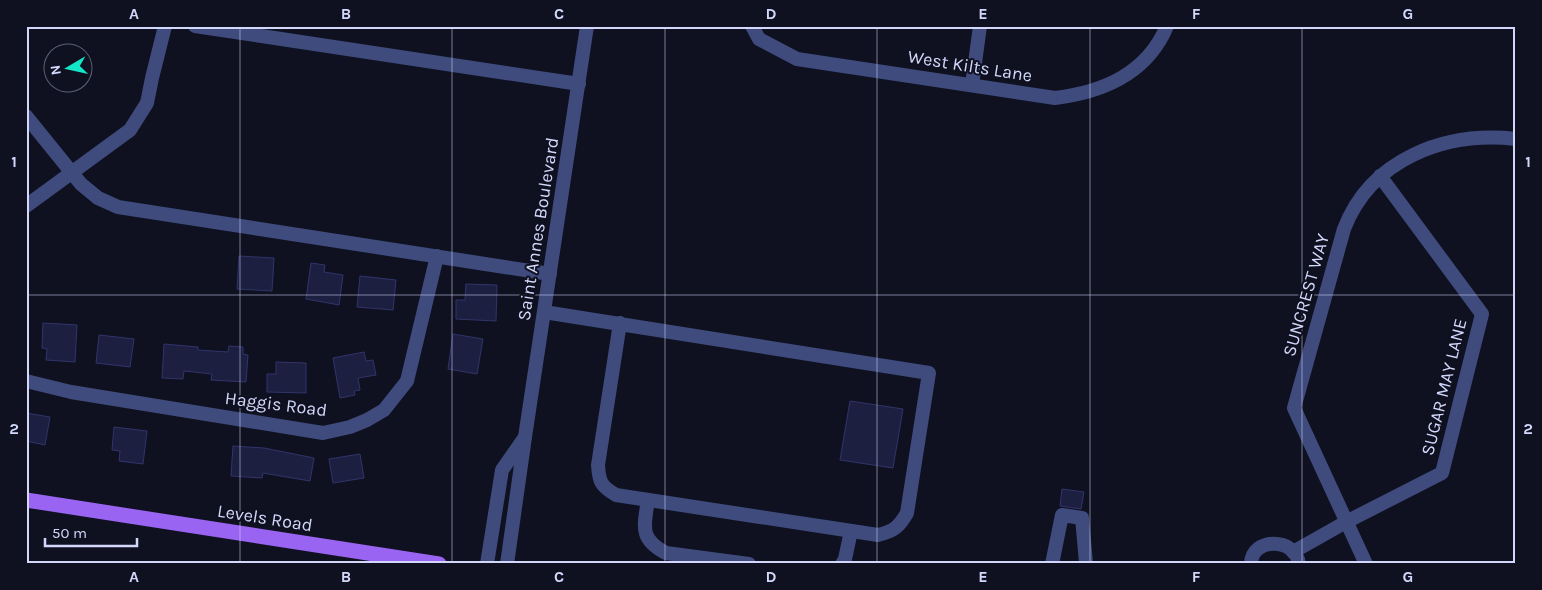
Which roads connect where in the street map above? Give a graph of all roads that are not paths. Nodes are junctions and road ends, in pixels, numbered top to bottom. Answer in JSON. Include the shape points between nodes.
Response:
{"nodes":[{"id":1,"x":165,"y":26,"type":"edge"},
{"id":2,"x":194,"y":26,"type":"edge"},
{"id":3,"x":588,"y":26,"type":"edge"},
{"id":4,"x":752,"y":26,"type":"edge"},
{"id":5,"x":980,"y":26,"type":"edge"},
{"id":6,"x":1167,"y":26,"type":"edge"},
{"id":7,"x":579,"y":84,"type":"junction"},
{"id":8,"x":972,"y":86,"type":"junction"},
{"id":9,"x":26,"y":116,"type":"edge"},
{"id":10,"x":1516,"y":139,"type":"edge"},
{"id":11,"x":72,"y":173,"type":"junction"},
{"id":12,"x":1380,"y":176,"type":"junction"},
{"id":13,"x":26,"y":206,"type":"edge"},
{"id":14,"x":437,"y":256,"type":"junction"},
{"id":15,"x":550,"y":274,"type":"junction"},
{"id":16,"x":544,"y":312,"type":"junction"},
{"id":17,"x":620,"y":323,"type":"junction"},
{"id":18,"x":26,"y":382,"type":"edge"},
{"id":19,"x":525,"y":437,"type":"junction"},
{"id":20,"x":26,"y":500,"type":"edge"},
{"id":21,"x":648,"y":500,"type":"junction"},
{"id":22,"x":1346,"y":522,"type":"junction"},
{"id":23,"x":851,"y":531,"type":"junction"},
{"id":24,"x":1296,"y":558,"type":"edge"},
{"id":25,"x":1086,"y":563,"type":"edge"},
{"id":26,"x":439,"y":564,"type":"edge"},
{"id":27,"x":487,"y":564,"type":"edge"},
{"id":28,"x":507,"y":564,"type":"edge"},
{"id":29,"x":750,"y":564,"type":"edge"},
{"id":30,"x":842,"y":564,"type":"edge"},
{"id":31,"x":1052,"y":564,"type":"edge"},
{"id":32,"x":1251,"y":564,"type":"edge"},
{"id":33,"x":1366,"y":564,"type":"edge"}],
"edges":[{"from":1,"to":11,"type":"street","via":[[143,110],[130,130]]},
{"from":2,"to":7,"type":"street"},
{"from":3,"to":7,"type":"street","name":"Saint Annes Boulevard"},
{"from":4,"to":8,"type":"street","name":"West Kilts Lane","via":[[759,39],[797,59]]},
{"from":5,"to":8,"type":"street"},
{"from":6,"to":8,"type":"street","name":"West Kilts Lane","via":[[1160,42],[1138,68],[1103,88],[1087,93],[1054,98]]},
{"from":7,"to":15,"type":"street","name":"Saint Annes Boulevard"},
{"from":9,"to":11,"type":"street"},
{"from":10,"to":12,"type":"street","name":"SUNCREST WAY","via":[[1488,137],[1447,142],[1408,157]]},
{"from":11,"to":13,"type":"street"},
{"from":11,"to":14,"type":"street","via":[[98,198],[118,207]]},
{"from":12,"to":22,"type":"street","name":"SUNCREST WAY","via":[[1360,198],[1344,229],[1294,408]]},
{"from":12,"to":22,"type":"street","name":"SUGAR MAY LANE","via":[[1482,314],[1442,474]]},
{"from":14,"to":15,"type":"street"},
{"from":14,"to":18,"type":"street","name":"Haggis Road","via":[[407,382],[384,410],[350,427],[323,433]]},
{"from":15,"to":16,"type":"street","name":"Saint Annes Boulevard"},
{"from":16,"to":17,"type":"street"},
{"from":16,"to":19,"type":"street","name":"Saint Annes Boulevard"},
{"from":17,"to":21,"type":"street","via":[[598,465],[599,478],[603,488],[616,495]]},
{"from":17,"to":23,"type":"street","via":[[929,372],[907,513],[890,532],[878,535]]},
{"from":19,"to":27,"type":"street","name":"Saint Annes Boulevard","via":[[502,470]]},
{"from":19,"to":28,"type":"street","name":"Saint Annes Boulevard"},
{"from":20,"to":26,"type":"main road","name":"Levels Road"},
{"from":21,"to":23,"type":"street"},
{"from":21,"to":29,"type":"street","via":[[644,527],[646,537],[654,547],[666,553]]},
{"from":22,"to":24,"type":"street"},
{"from":22,"to":33,"type":"street","name":"SUNCREST WAY"},
{"from":23,"to":30,"type":"street"},
{"from":24,"to":32,"type":"street","via":[[1289,547],[1267,544],[1255,552]]},
{"from":25,"to":31,"type":"street","via":[[1082,518],[1062,515]]}]}
